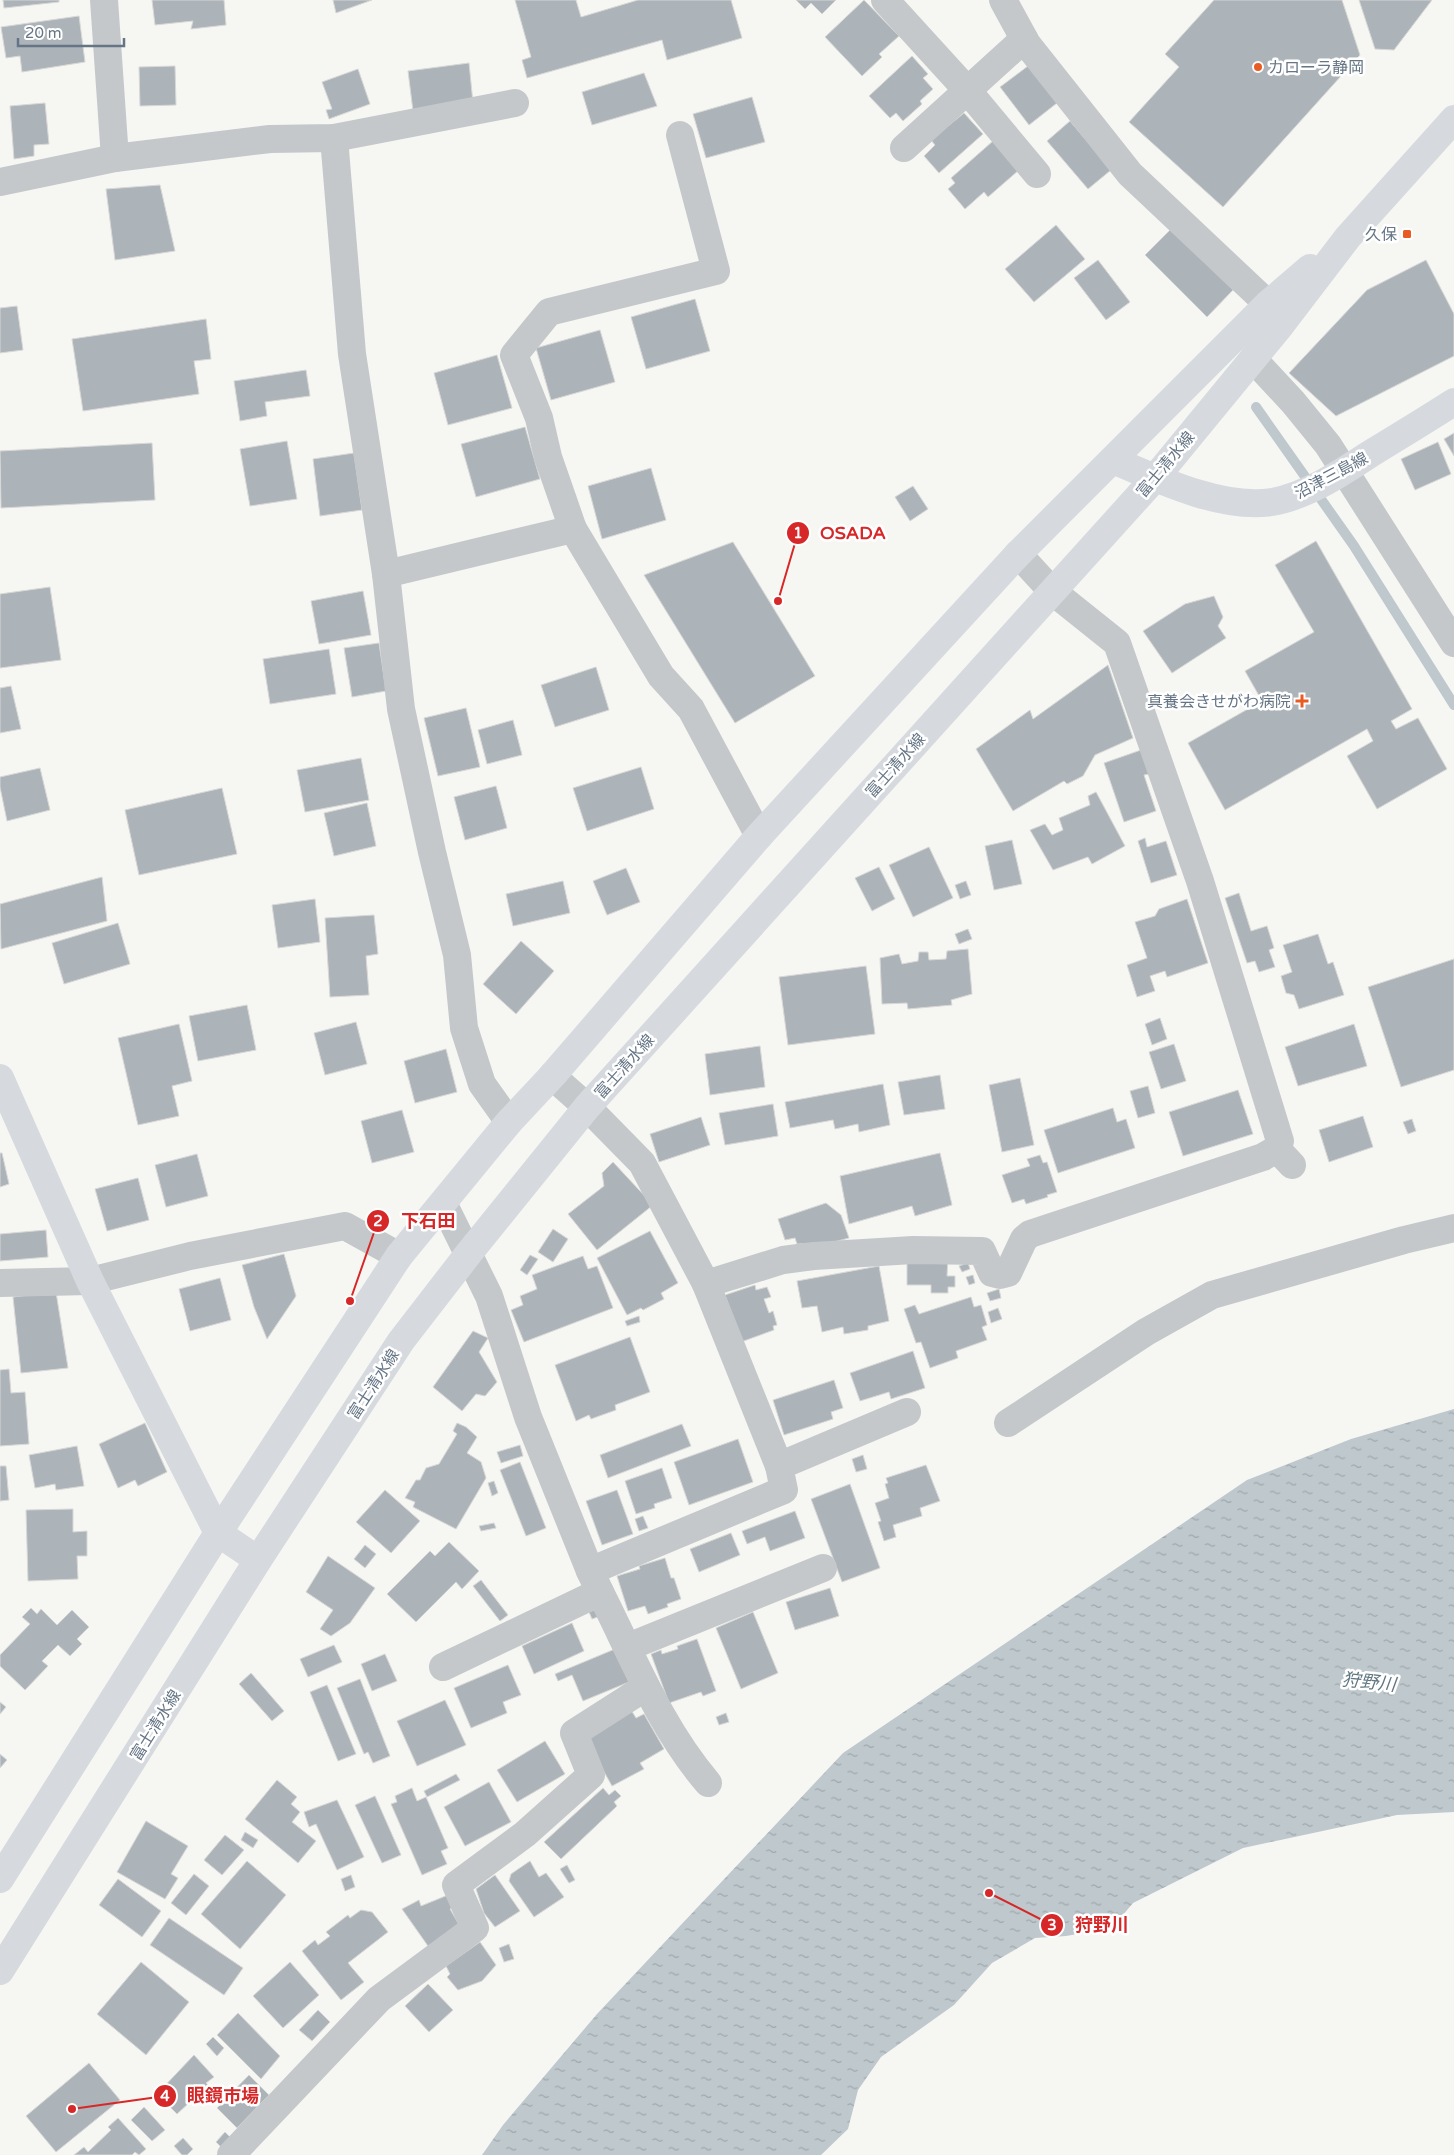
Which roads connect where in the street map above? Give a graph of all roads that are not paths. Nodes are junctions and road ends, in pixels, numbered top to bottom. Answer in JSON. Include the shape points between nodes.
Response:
{"nodes":[{"id":1,"x":104,"y":0,"type":"edge"},
{"id":2,"x":884,"y":0,"type":"edge"},
{"id":3,"x":1003,"y":0,"type":"edge"},
{"id":4,"x":1024,"y":38,"type":"junction"},
{"id":5,"x":967,"y":90,"type":"junction"},
{"id":6,"x":515,"y":103,"type":"dead end"},
{"id":7,"x":1454,"y":119,"type":"edge"},
{"id":8,"x":680,"y":135,"type":"dead end"},
{"id":9,"x":334,"y":138,"type":"junction"},
{"id":10,"x":904,"y":148,"type":"dead end"},
{"id":11,"x":115,"y":158,"type":"junction"},
{"id":12,"x":1037,"y":174,"type":"dead end"},
{"id":13,"x":0,"y":182,"type":"edge"},
{"id":14,"x":1348,"y":237,"type":"junction"},
{"id":15,"x":1268,"y":304,"type":"junction"},
{"id":16,"x":1253,"y":359,"type":"junction"},
{"id":17,"x":1454,"y":402,"type":"edge"},
{"id":18,"x":1113,"y":460,"type":"junction"},
{"id":19,"x":1344,"y":471,"type":"junction"},
{"id":20,"x":1155,"y":478,"type":"junction"},
{"id":21,"x":573,"y":529,"type":"junction"},
{"id":22,"x":1018,"y":554,"type":"junction"},
{"id":23,"x":386,"y":574,"type":"junction"},
{"id":24,"x":1052,"y":591,"type":"junction"},
{"id":25,"x":1454,"y":643,"type":"edge"},
{"id":26,"x":759,"y":836,"type":"junction"},
{"id":27,"x":552,"y":1076,"type":"junction"},
{"id":28,"x":0,"y":1078,"type":"edge"},
{"id":29,"x":587,"y":1107,"type":"junction"},
{"id":30,"x":509,"y":1122,"type":"junction"},
{"id":31,"x":443,"y":1203,"type":"junction"},
{"id":32,"x":1454,"y":1228,"type":"edge"},
{"id":33,"x":469,"y":1253,"type":"junction"},
{"id":34,"x":399,"y":1256,"type":"junction"},
{"id":35,"x":90,"y":1281,"type":"junction"},
{"id":36,"x":0,"y":1283,"type":"edge"},
{"id":37,"x":706,"y":1284,"type":"junction"},
{"id":38,"x":907,"y":1412,"type":"dead end"},
{"id":39,"x":1008,"y":1423,"type":"dead end"},
{"id":40,"x":779,"y":1466,"type":"junction"},
{"id":41,"x":218,"y":1533,"type":"junction"},
{"id":42,"x":258,"y":1560,"type":"junction"},
{"id":43,"x":823,"y":1568,"type":"dead end"},
{"id":44,"x":595,"y":1582,"type":"junction"},
{"id":45,"x":628,"y":1647,"type":"junction"},
{"id":46,"x":443,"y":1667,"type":"dead end"},
{"id":47,"x":646,"y":1687,"type":"junction"},
{"id":48,"x":708,"y":1783,"type":"dead end"},
{"id":49,"x":0,"y":1879,"type":"edge"},
{"id":50,"x":0,"y":1971,"type":"edge"},
{"id":51,"x":232,"y":2155,"type":"edge"}],
"edges":[{"from":1,"to":11,"type":"street"},
{"from":2,"to":5,"type":"street"},
{"from":3,"to":4,"type":"street"},
{"from":4,"to":5,"type":"street"},
{"from":4,"to":15,"type":"street","via":[[1130,174]]},
{"from":5,"to":10,"type":"street"},
{"from":5,"to":12,"type":"street"},
{"from":6,"to":9,"type":"street"},
{"from":7,"to":14,"type":"main road","name":"富士清水線"},
{"from":8,"to":21,"type":"street","via":[[716,272],[549,312],[514,355],[539,418],[548,457]]},
{"from":9,"to":11,"type":"street","via":[[270,139]]},
{"from":9,"to":23,"type":"street","via":[[352,354]]},
{"from":11,"to":13,"type":"street"},
{"from":14,"to":15,"type":"main road","name":"富士清水線"},
{"from":14,"to":16,"type":"main road","name":"富士清水線"},
{"from":15,"to":18,"type":"main road","name":"富士清水線"},
{"from":16,"to":19,"type":"street","via":[[1328,445]]},
{"from":16,"to":20,"type":"main road","name":"富士清水線"},
{"from":17,"to":19,"type":"main road","name":"沼津三島線"},
{"from":18,"to":20,"type":"main road","name":"沼津三島線"},
{"from":18,"to":22,"type":"main road","name":"富士清水線"},
{"from":19,"to":20,"type":"main road","name":"沼津三島線","via":[[1302,493],[1272,502],[1214,498]]},
{"from":19,"to":25,"type":"street"},
{"from":20,"to":24,"type":"main road","name":"富士清水線"},
{"from":21,"to":23,"type":"street"},
{"from":21,"to":26,"type":"street","via":[[661,676],[691,708]]},
{"from":22,"to":24,"type":"street"},
{"from":22,"to":26,"type":"main road","name":"富士清水線"},
{"from":23,"to":30,"type":"street","via":[[401,709],[457,955],[464,1028],[482,1084]]},
{"from":24,"to":29,"type":"main road","name":"富士清水線"},
{"from":24,"to":37,"type":"street","via":[[1117,643],[1200,881],[1284,1157],[1263,1157],[1030,1234],[1024,1239],[1008,1273],[1000,1275],[992,1273],[982,1251],[913,1250],[783,1260]]},
{"from":26,"to":27,"type":"main road","name":"富士清水線"},
{"from":27,"to":29,"type":"street"},
{"from":27,"to":30,"type":"main road","name":"富士清水線"},
{"from":28,"to":35,"type":"main road"},
{"from":29,"to":33,"type":"main road","name":"富士清水線"},
{"from":29,"to":37,"type":"street","via":[[642,1163]]},
{"from":30,"to":31,"type":"main road","name":"富士清水線"},
{"from":31,"to":33,"type":"street"},
{"from":31,"to":34,"type":"main road","name":"富士清水線"},
{"from":32,"to":39,"type":"street","via":[[1212,1296],[1146,1332]]},
{"from":33,"to":42,"type":"main road","name":"富士清水線","via":[[401,1341]]},
{"from":33,"to":44,"type":"street","via":[[489,1296],[528,1417]]},
{"from":34,"to":35,"type":"street","via":[[345,1226],[190,1256]]},
{"from":34,"to":41,"type":"main road","name":"富士清水線"},
{"from":35,"to":36,"type":"street"},
{"from":35,"to":41,"type":"main road"},
{"from":37,"to":40,"type":"street"},
{"from":38,"to":40,"type":"street"},
{"from":40,"to":44,"type":"street","via":[[784,1490]]},
{"from":41,"to":42,"type":"main road"},
{"from":41,"to":49,"type":"main road","name":"富士清水線"},
{"from":42,"to":50,"type":"main road","name":"富士清水線"},
{"from":43,"to":45,"type":"street"},
{"from":44,"to":45,"type":"street"},
{"from":44,"to":46,"type":"street"},
{"from":45,"to":47,"type":"street"},
{"from":47,"to":48,"type":"street","via":[[690,1763]]},
{"from":47,"to":51,"type":"street","via":[[574,1733],[592,1775],[525,1834],[456,1885],[475,1928],[379,1999]]}]}
